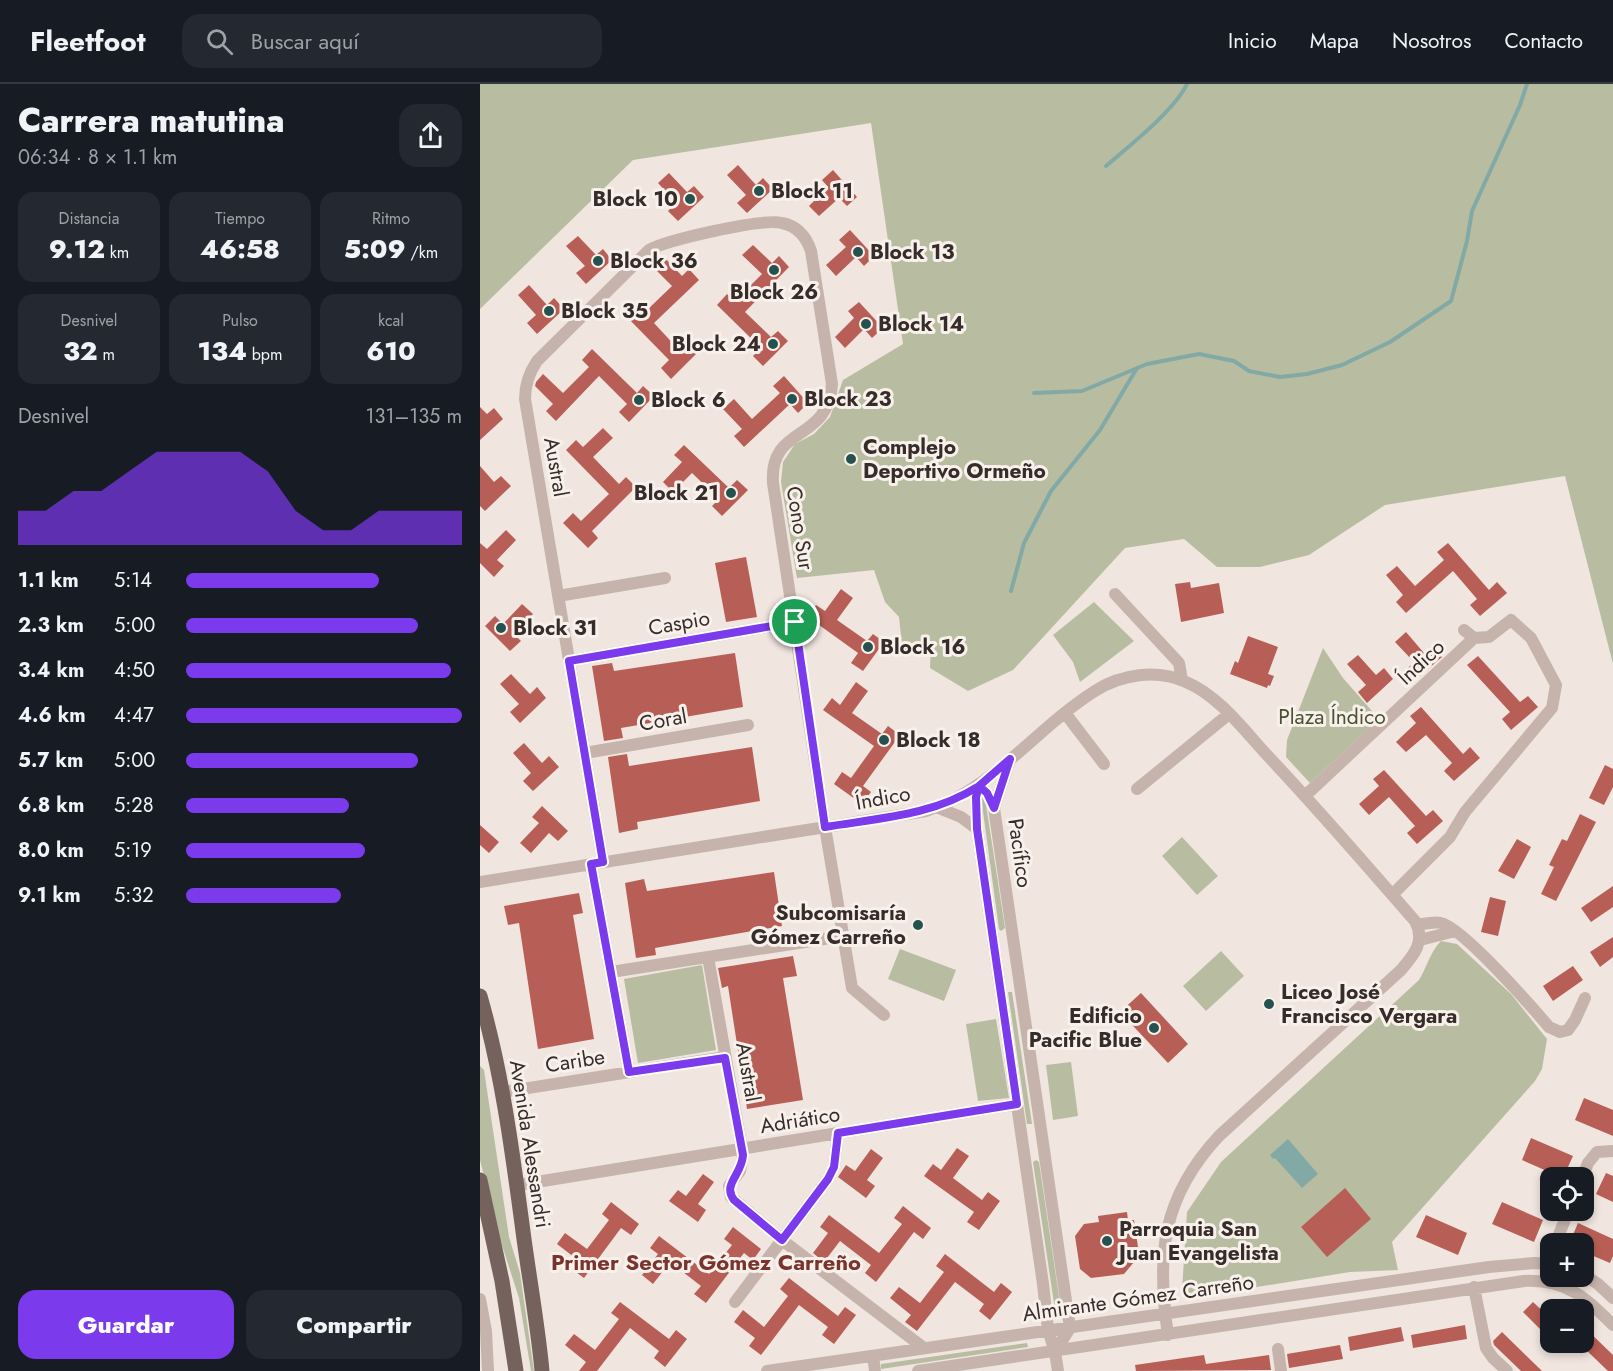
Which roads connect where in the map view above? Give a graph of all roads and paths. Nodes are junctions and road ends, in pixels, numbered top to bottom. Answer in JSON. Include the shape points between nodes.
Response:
{"nodes":[{"id":1,"x":771,"y":222,"type":"joint"},
{"id":2,"x":665,"y":578,"type":"dead end"},
{"id":3,"x":1114,"y":594,"type":"dead end"},
{"id":4,"x":558,"y":596,"type":"junction"},
{"id":5,"x":795,"y":622,"type":"junction"},
{"id":6,"x":1464,"y":630,"type":"dead end"},
{"id":7,"x":1474,"y":638,"type":"junction"},
{"id":8,"x":569,"y":661,"type":"junction"},
{"id":9,"x":1182,"y":680,"type":"junction"},
{"id":10,"x":1065,"y":713,"type":"junction"},
{"id":11,"x":1229,"y":714,"type":"junction"},
{"id":12,"x":748,"y":725,"type":"dead end"},
{"id":13,"x":585,"y":753,"type":"junction"},
{"id":14,"x":1010,"y":759,"type":"junction"},
{"id":15,"x":1104,"y":765,"type":"dead end"},
{"id":16,"x":979,"y":786,"type":"junction"},
{"id":17,"x":1137,"y":789,"type":"dead end"},
{"id":18,"x":1306,"y":795,"type":"junction"},
{"id":19,"x":936,"y":807,"type":"junction"},
{"id":20,"x":994,"y":808,"type":"junction"},
{"id":21,"x":825,"y":827,"type":"junction"},
{"id":22,"x":977,"y":829,"type":"junction"},
{"id":23,"x":597,"y":863,"type":"junction"},
{"id":24,"x":480,"y":882,"type":"edge"},
{"id":25,"x":1392,"y":895,"type":"junction"},
{"id":26,"x":1417,"y":925,"type":"junction"},
{"id":27,"x":1455,"y":931,"type":"junction"},
{"id":28,"x":843,"y":936,"type":"junction"},
{"id":29,"x":1420,"y":940,"type":"junction"},
{"id":30,"x":708,"y":957,"type":"junction"},
{"id":31,"x":611,"y":972,"type":"junction"},
{"id":32,"x":480,"y":996,"type":"edge"},
{"id":33,"x":1585,"y":998,"type":"dead end"},
{"id":34,"x":884,"y":1015,"type":"dead end"},
{"id":35,"x":480,"y":1052,"type":"edge"},
{"id":36,"x":725,"y":1058,"type":"junction"},
{"id":37,"x":499,"y":1071,"type":"junction"},
{"id":38,"x":629,"y":1072,"type":"junction"},
{"id":39,"x":502,"y":1092,"type":"junction"},
{"id":40,"x":1017,"y":1104,"type":"junction"},
{"id":41,"x":838,"y":1133,"type":"junction"},
{"id":42,"x":742,"y":1149,"type":"junction"},
{"id":43,"x":1613,"y":1151,"type":"edge"},
{"id":44,"x":1586,"y":1167,"type":"edge"},
{"id":45,"x":480,"y":1180,"type":"edge"},
{"id":46,"x":518,"y":1185,"type":"junction"},
{"id":47,"x":782,"y":1240,"type":"junction"},
{"id":48,"x":1540,"y":1262,"type":"edge"},
{"id":49,"x":1594,"y":1281,"type":"edge"},
{"id":50,"x":1474,"y":1287,"type":"junction"},
{"id":51,"x":1613,"y":1298,"type":"edge"},
{"id":52,"x":480,"y":1299,"type":"edge"},
{"id":53,"x":735,"y":1302,"type":"dead end"},
{"id":54,"x":1165,"y":1314,"type":"junction"},
{"id":55,"x":1613,"y":1325,"type":"edge"},
{"id":56,"x":1070,"y":1328,"type":"junction"},
{"id":57,"x":1048,"y":1330,"type":"junction"},
{"id":58,"x":1168,"y":1335,"type":"junction"},
{"id":59,"x":924,"y":1348,"type":"junction"},
{"id":60,"x":1278,"y":1349,"type":"dead end"},
{"id":61,"x":1055,"y":1352,"type":"junction"},
{"id":62,"x":873,"y":1356,"type":"junction"},
{"id":63,"x":1495,"y":1366,"type":"edge"},
{"id":64,"x":791,"y":1369,"type":"edge"},
{"id":65,"x":488,"y":1371,"type":"edge"},
{"id":66,"x":516,"y":1371,"type":"edge"},
{"id":67,"x":542,"y":1371,"type":"edge"},
{"id":68,"x":767,"y":1371,"type":"edge"},
{"id":69,"x":874,"y":1371,"type":"edge"},
{"id":70,"x":918,"y":1371,"type":"edge"},
{"id":71,"x":1058,"y":1371,"type":"edge"},
{"id":72,"x":1281,"y":1371,"type":"edge"},
{"id":73,"x":1507,"y":1371,"type":"edge"}],
"edges":[{"from":1,"to":4,"type":"street","name":"Austral","via":[[670,241],[649,250],[532,368],[525,399]]},
{"from":1,"to":5,"type":"street","name":"Cono Sur","via":[[796,229],[808,244],[832,384],[823,416],[812,428],[783,445],[773,469]]},
{"from":2,"to":4,"type":"street"},
{"from":3,"to":9,"type":"street","via":[[1179,663]]},
{"from":4,"to":8,"type":"street","name":"Austral"},
{"from":5,"to":8,"type":"street","name":"Caspio"},
{"from":5,"to":21,"type":"street","name":"Cono Sur"},
{"from":6,"to":7,"type":"street","name":"Índico"},
{"from":7,"to":18,"type":"street","name":"Índico"},
{"from":7,"to":25,"type":"street","via":[[1489,637],[1511,620],[1531,638],[1556,685],[1552,708],[1465,812],[1450,837]]},
{"from":8,"to":13,"type":"street","name":"Austral"},
{"from":9,"to":10,"type":"street","name":"Índico","via":[[1157,675],[1123,678],[1093,692]]},
{"from":9,"to":11,"type":"street","name":"Índico","via":[[1211,696]]},
{"from":10,"to":14,"type":"street","name":"Índico"},
{"from":10,"to":15,"type":"street"},
{"from":11,"to":17,"type":"street"},
{"from":11,"to":18,"type":"street","name":"Índico"},
{"from":12,"to":13,"type":"street","name":"Coral"},
{"from":13,"to":23,"type":"street","name":"Austral"},
{"from":14,"to":16,"type":"street","name":"Índico"},
{"from":14,"to":20,"type":"street"},
{"from":16,"to":19,"type":"street","name":"Índico"},
{"from":16,"to":20,"type":"street","name":"Pacífico"},
{"from":16,"to":22,"type":"street","name":"Pacífico"},
{"from":18,"to":25,"type":"street","name":"Índico"},
{"from":19,"to":21,"type":"street","name":"Índico"},
{"from":19,"to":22,"type":"street","via":[[961,817]]},
{"from":20,"to":56,"type":"street","name":"Pacífico"},
{"from":21,"to":23,"type":"street","name":"Índico"},
{"from":21,"to":28,"type":"street","name":"Cono Sur"},
{"from":22,"to":40,"type":"street","name":"Pacífico"},
{"from":23,"to":24,"type":"street","name":"Índico"},
{"from":23,"to":31,"type":"street","name":"Austral"},
{"from":25,"to":26,"type":"street","name":"Índico"},
{"from":26,"to":27,"type":"street","via":[[1441,922]]},
{"from":26,"to":29,"type":"street","name":"Índico"},
{"from":27,"to":29,"type":"street"},
{"from":27,"to":33,"type":"street","via":[[1555,1031],[1568,1030]]},
{"from":28,"to":30,"type":"street"},
{"from":28,"to":34,"type":"street","name":"Cono Sur","via":[[852,988]]},
{"from":29,"to":54,"type":"street","via":[[1416,952],[1401,970],[1219,1136],[1196,1164],[1178,1195],[1163,1246]]},
{"from":30,"to":31,"type":"street"},
{"from":30,"to":36,"type":"street","name":"Austral"},
{"from":31,"to":38,"type":"street","name":"Austral"},
{"from":32,"to":37,"type":"main road","name":"Avenida Alessandri"},
{"from":35,"to":37,"type":"main road","via":[[491,1056]]},
{"from":36,"to":38,"type":"street","name":"Caribe"},
{"from":36,"to":42,"type":"street","name":"Austral"},
{"from":37,"to":39,"type":"main road","name":"Avenida Alessandri"},
{"from":38,"to":39,"type":"street","name":"Caribe"},
{"from":39,"to":46,"type":"main road","name":"Avenida Alessandri"},
{"from":40,"to":41,"type":"street","name":"Adriático"},
{"from":40,"to":57,"type":"street","name":"Pacífico"},
{"from":41,"to":42,"type":"street","name":"Adriático"},
{"from":41,"to":47,"type":"street","via":[[834,1167],[828,1179]]},
{"from":42,"to":46,"type":"street","name":"Adriático"},
{"from":42,"to":47,"type":"street","name":"Austral","via":[[742,1166],[729,1186],[730,1193]]},
{"from":43,"to":44,"type":"street","via":[[1597,1152]]},
{"from":45,"to":66,"type":"main road"},
{"from":46,"to":67,"type":"main road","name":"Avenida Alessandri"},
{"from":47,"to":53,"type":"street"},
{"from":47,"to":59,"type":"street","name":"Austral"},
{"from":48,"to":54,"type":"street","name":"Almirante Gómez Carreño"},
{"from":49,"to":51,"type":"street"},
{"from":50,"to":55,"type":"street","name":"Almirante Gómez Carreño","via":[[1524,1281],[1555,1283],[1583,1296]]},
{"from":50,"to":58,"type":"street","name":"Almirante Gómez Carreño"},
{"from":50,"to":63,"type":"street","via":[[1484,1342]]},
{"from":52,"to":65,"type":"street"},
{"from":54,"to":56,"type":"street","name":"Almirante Gómez Carreño"},
{"from":54,"to":58,"type":"street"},
{"from":56,"to":57,"type":"street","name":"Almirante Gómez Carreño"},
{"from":56,"to":61,"type":"street"},
{"from":57,"to":59,"type":"street","name":"Almirante Gómez Carreño"},
{"from":57,"to":61,"type":"street","name":"Pacífico"},
{"from":58,"to":61,"type":"street","name":"Almirante Gómez Carreño"},
{"from":59,"to":62,"type":"street","name":"Almirante Gómez Carreño"},
{"from":60,"to":72,"type":"street"},
{"from":61,"to":70,"type":"street","name":"Almirante Gómez Carreño"},
{"from":61,"to":71,"type":"street","name":"Pacífico"},
{"from":62,"to":64,"type":"street","name":"Almirante Gómez Carreño"},
{"from":62,"to":69,"type":"street"},
{"from":63,"to":73,"type":"street"},
{"from":64,"to":68,"type":"street","name":"Almirante Gómez Carreño"}]}
